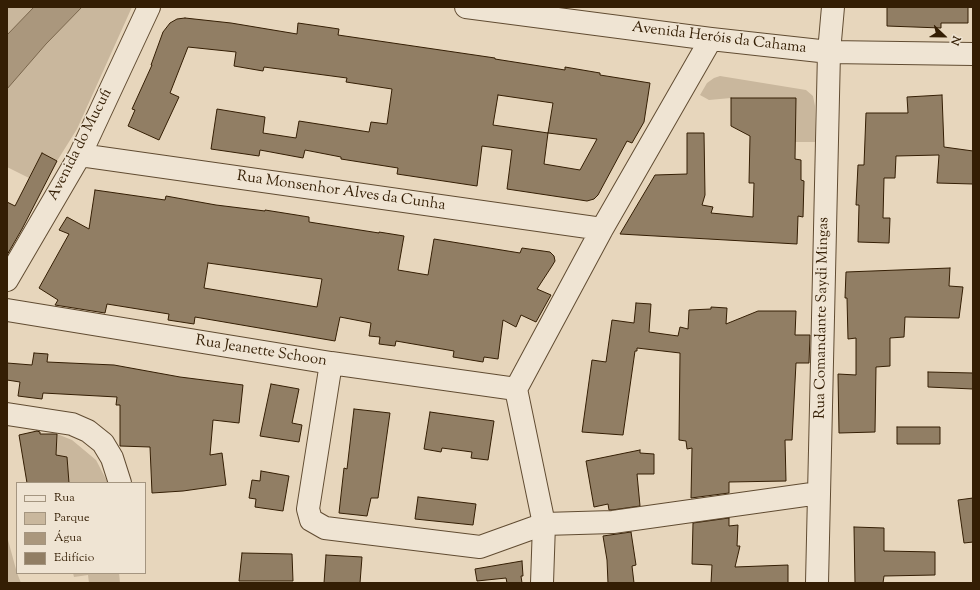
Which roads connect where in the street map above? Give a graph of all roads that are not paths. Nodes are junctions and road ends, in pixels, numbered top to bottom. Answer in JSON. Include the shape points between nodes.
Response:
{"nodes":[{"id":1,"x":149,"y":7,"type":"edge"},
{"id":2,"x":466,"y":7,"type":"edge"},
{"id":3,"x":833,"y":7,"type":"edge"},
{"id":4,"x":711,"y":39,"type":"junction"},
{"id":5,"x":829,"y":52,"type":"junction"},
{"id":6,"x":973,"y":54,"type":"edge"},
{"id":7,"x":80,"y":155,"type":"junction"},
{"id":8,"x":602,"y":229,"type":"junction"},
{"id":9,"x":7,"y":280,"type":"edge"},
{"id":10,"x":7,"y":310,"type":"edge"},
{"id":11,"x":332,"y":363,"type":"junction"},
{"id":12,"x":516,"y":389,"type":"junction"},
{"id":13,"x":7,"y":414,"type":"edge"},
{"id":14,"x":120,"y":482,"type":"edge"},
{"id":15,"x":819,"y":494,"type":"junction"},
{"id":16,"x":544,"y":524,"type":"junction"},
{"id":17,"x":542,"y":583,"type":"edge"},
{"id":18,"x":817,"y":583,"type":"edge"}],
"edges":[{"from":1,"to":7,"type":"street","name":"Avenida do Mucufi"},
{"from":2,"to":4,"type":"street","name":"Avenida Heróis da Cahama"},
{"from":3,"to":5,"type":"street","name":"Rua Comandante Saydi Mingas"},
{"from":4,"to":5,"type":"street","name":"Avenida Heróis da Cahama"},
{"from":4,"to":8,"type":"street"},
{"from":5,"to":6,"type":"street","name":"Avenida Heróis da Cahama"},
{"from":5,"to":15,"type":"street","name":"Rua Comandante Saydi Mingas"},
{"from":7,"to":8,"type":"street","name":"Rua Monsenhor Alves da Cunha"},
{"from":7,"to":9,"type":"street","name":"Avenida do Mucufi"},
{"from":8,"to":12,"type":"street"},
{"from":10,"to":11,"type":"street","name":"Rua Jeanette Schoon"},
{"from":11,"to":12,"type":"street","name":"Rua Jeanette Schoon"},
{"from":11,"to":16,"type":"street","via":[[308,509],[311,520],[325,528],[480,547]]},
{"from":12,"to":16,"type":"street"},
{"from":13,"to":14,"type":"street","via":[[72,424],[88,431],[103,443],[112,458]]},
{"from":15,"to":16,"type":"street","via":[[613,522]]},
{"from":15,"to":18,"type":"street","name":"Rua Comandante Saydi Mingas"},
{"from":16,"to":17,"type":"street"}]}
